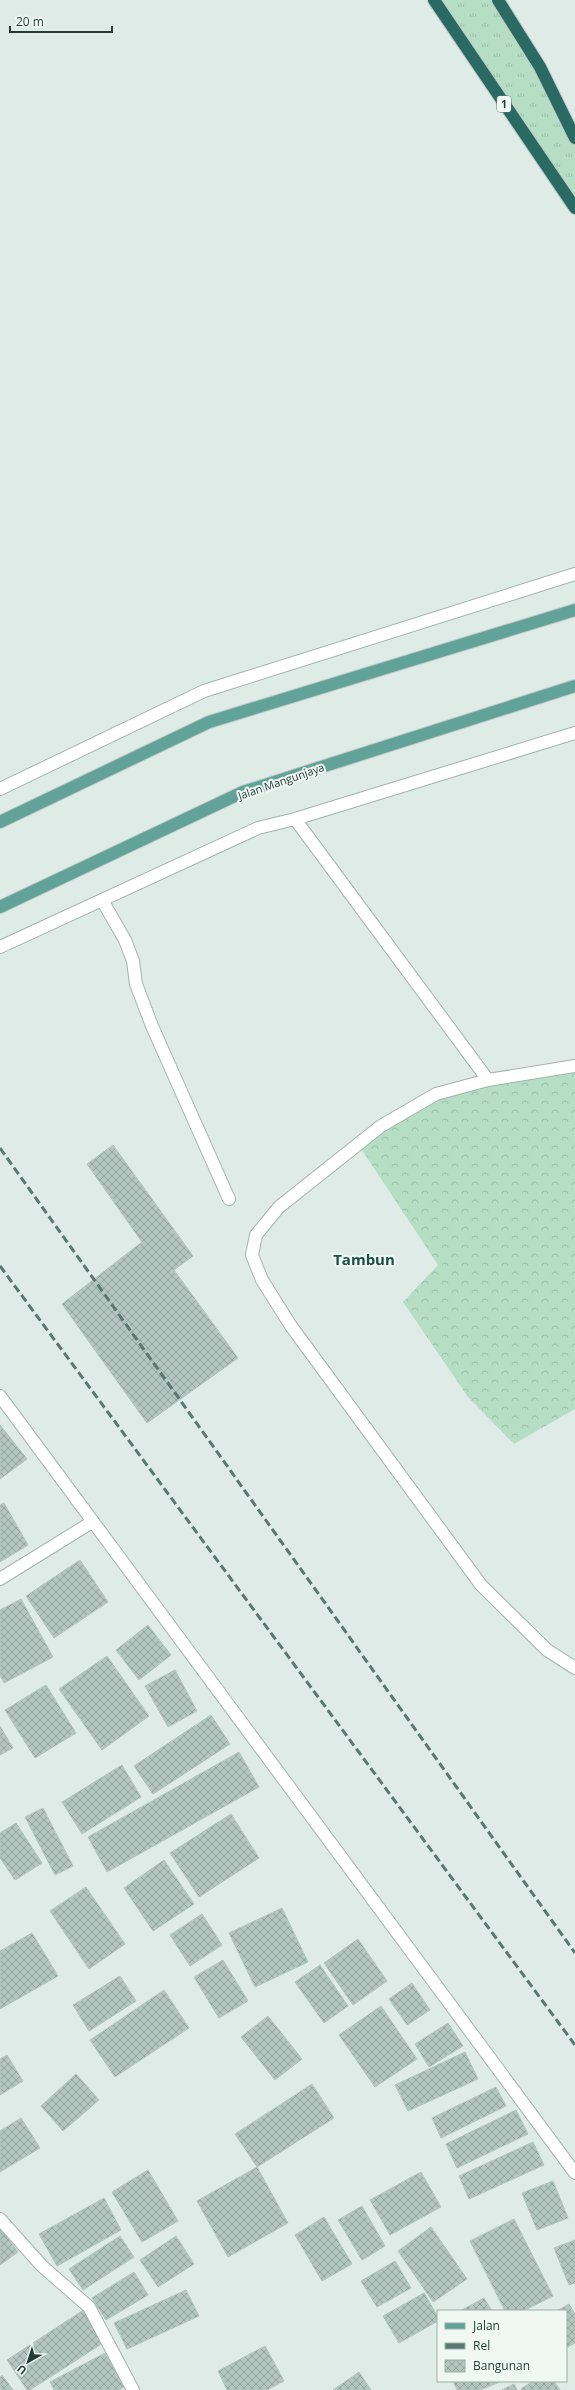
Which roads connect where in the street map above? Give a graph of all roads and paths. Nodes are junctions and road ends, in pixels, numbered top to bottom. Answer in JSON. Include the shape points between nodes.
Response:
{"nodes":[{"id":1,"x":434,"y":0,"type":"edge"},
{"id":2,"x":498,"y":0,"type":"edge"},
{"id":3,"x":575,"y":138,"type":"edge"},
{"id":4,"x":575,"y":208,"type":"edge"},
{"id":5,"x":575,"y":574,"type":"edge"},
{"id":6,"x":575,"y":610,"type":"edge"},
{"id":7,"x":575,"y":686,"type":"edge"},
{"id":8,"x":575,"y":734,"type":"edge"},
{"id":9,"x":0,"y":789,"type":"edge"},
{"id":10,"x":295,"y":819,"type":"junction"},
{"id":11,"x":0,"y":822,"type":"edge"},
{"id":12,"x":102,"y":900,"type":"junction"},
{"id":13,"x":0,"y":907,"type":"edge"},
{"id":14,"x":0,"y":947,"type":"edge"},
{"id":15,"x":575,"y":1066,"type":"edge"},
{"id":16,"x":488,"y":1080,"type":"junction"},
{"id":17,"x":229,"y":1198,"type":"dead end"},
{"id":18,"x":0,"y":1396,"type":"edge"},
{"id":19,"x":92,"y":1522,"type":"junction"},
{"id":20,"x":0,"y":1579,"type":"edge"},
{"id":21,"x":575,"y":1668,"type":"edge"},
{"id":22,"x":575,"y":2173,"type":"edge"},
{"id":23,"x":0,"y":2219,"type":"edge"},
{"id":24,"x":133,"y":2390,"type":"edge"}],
"edges":[{"from":1,"to":4,"type":"highway","number":"1"},
{"from":2,"to":3,"type":"highway","via":[[540,67]]},
{"from":5,"to":9,"type":"street","via":[[204,691]]},
{"from":6,"to":11,"type":"main road","via":[[209,722]]},
{"from":7,"to":13,"type":"main road","name":"Jalan Mangunjaya","via":[[243,792]]},
{"from":8,"to":10,"type":"street"},
{"from":10,"to":12,"type":"street","via":[[258,828]]},
{"from":10,"to":16,"type":"street"},
{"from":12,"to":14,"type":"street"},
{"from":12,"to":17,"type":"street","via":[[125,940],[133,961],[136,984],[152,1026]]},
{"from":15,"to":16,"type":"street"},
{"from":16,"to":21,"type":"street","via":[[436,1094],[381,1126],[279,1207],[256,1235],[252,1255],[262,1280],[291,1326],[481,1585],[547,1650]]},
{"from":18,"to":19,"type":"street"},
{"from":19,"to":20,"type":"street"},
{"from":19,"to":22,"type":"street"},
{"from":23,"to":24,"type":"street","via":[[42,2266],[89,2307]]}]}
